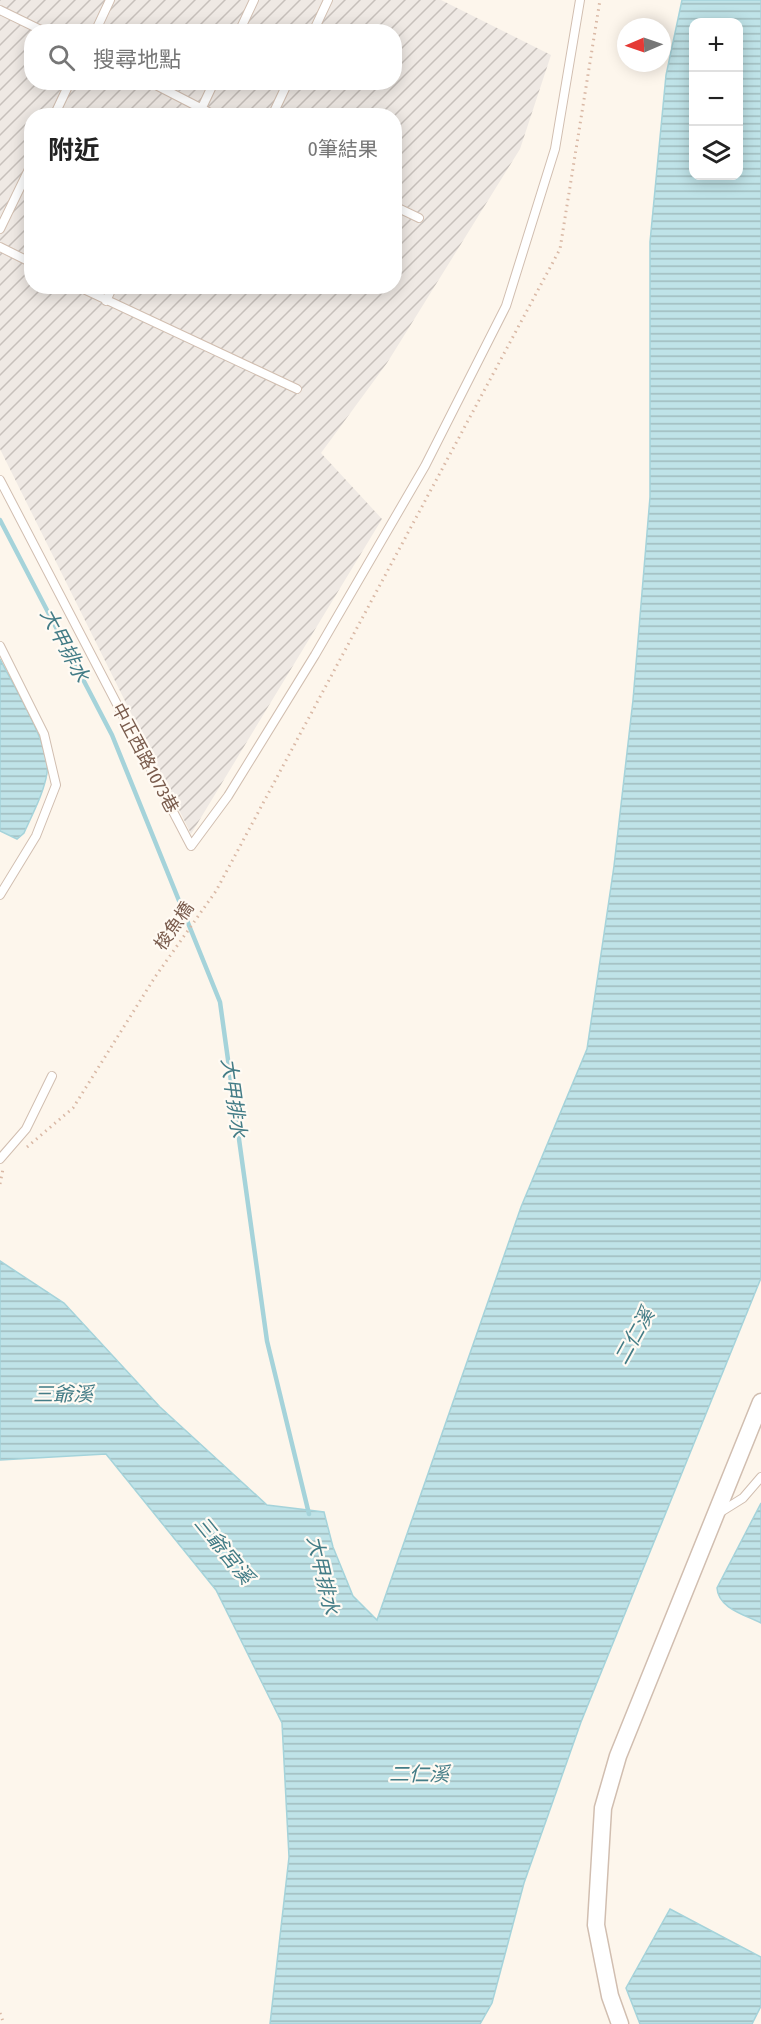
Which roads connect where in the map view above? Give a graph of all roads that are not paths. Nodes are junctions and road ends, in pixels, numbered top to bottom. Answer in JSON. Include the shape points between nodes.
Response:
{"nodes":[{"id":1,"x":110,"y":0,"type":"edge"},
{"id":2,"x":254,"y":0,"type":"edge"},
{"id":3,"x":328,"y":0,"type":"edge"},
{"id":4,"x":580,"y":0,"type":"edge"},
{"id":5,"x":0,"y":10,"type":"edge"},
{"id":6,"x":29,"y":24,"type":"edge"},
{"id":7,"x":99,"y":24,"type":"edge"},
{"id":8,"x":243,"y":24,"type":"edge"},
{"id":9,"x":317,"y":24,"type":"edge"},
{"id":10,"x":66,"y":90,"type":"edge"},
{"id":11,"x":163,"y":90,"type":"edge"},
{"id":12,"x":210,"y":90,"type":"edge"},
{"id":13,"x":284,"y":90,"type":"edge"},
{"id":14,"x":58,"y":108,"type":"edge"},
{"id":15,"x":193,"y":108,"type":"edge"},
{"id":16,"x":202,"y":108,"type":"edge"},
{"id":17,"x":276,"y":108,"type":"edge"},
{"id":18,"x":24,"y":180,"type":"edge"},
{"id":19,"x":402,"y":210,"type":"edge"},
{"id":20,"x":419,"y":218,"type":"dead end"},
{"id":21,"x":0,"y":229,"type":"edge"},
{"id":22,"x":0,"y":247,"type":"edge"},
{"id":23,"x":24,"y":259,"type":"edge"},
{"id":24,"x":93,"y":294,"type":"edge"},
{"id":25,"x":109,"y":294,"type":"edge"},
{"id":26,"x":106,"y":301,"type":"junction"},
{"id":27,"x":297,"y":389,"type":"dead end"},
{"id":28,"x":0,"y":480,"type":"edge"},
{"id":29,"x":0,"y":646,"type":"edge"},
{"id":30,"x":0,"y":895,"type":"edge"},
{"id":31,"x":52,"y":1076,"type":"dead end"},
{"id":32,"x":2,"y":1163,"type":"edge"},
{"id":33,"x":761,"y":1402,"type":"edge"},
{"id":34,"x":761,"y":1477,"type":"edge"},
{"id":35,"x":716,"y":1514,"type":"junction"},
{"id":36,"x":620,"y":2024,"type":"edge"}],
"edges":[{"from":1,"to":7,"type":"lane"},
{"from":2,"to":8,"type":"lane"},
{"from":3,"to":9,"type":"lane"},
{"from":4,"to":28,"type":"lane","name":"中正西路1073巷","via":[[555,149],[506,306],[425,466],[327,635],[228,796],[191,846]]},
{"from":5,"to":6,"type":"lane"},
{"from":10,"to":14,"type":"lane"},
{"from":11,"to":15,"type":"lane"},
{"from":12,"to":16,"type":"lane"},
{"from":13,"to":17,"type":"lane"},
{"from":18,"to":21,"type":"lane"},
{"from":19,"to":20,"type":"lane"},
{"from":22,"to":23,"type":"lane"},
{"from":24,"to":26,"type":"lane"},
{"from":25,"to":26,"type":"lane"},
{"from":26,"to":27,"type":"lane"},
{"from":29,"to":30,"type":"lane","via":[[44,734],[56,786],[36,836]]},
{"from":31,"to":32,"type":"lane","via":[[26,1129]]},
{"from":33,"to":35,"type":"street"},
{"from":34,"to":35,"type":"lane","via":[[743,1498]]},
{"from":35,"to":36,"type":"street","via":[[618,1756],[603,1808],[596,1925],[610,1996]]}]}
